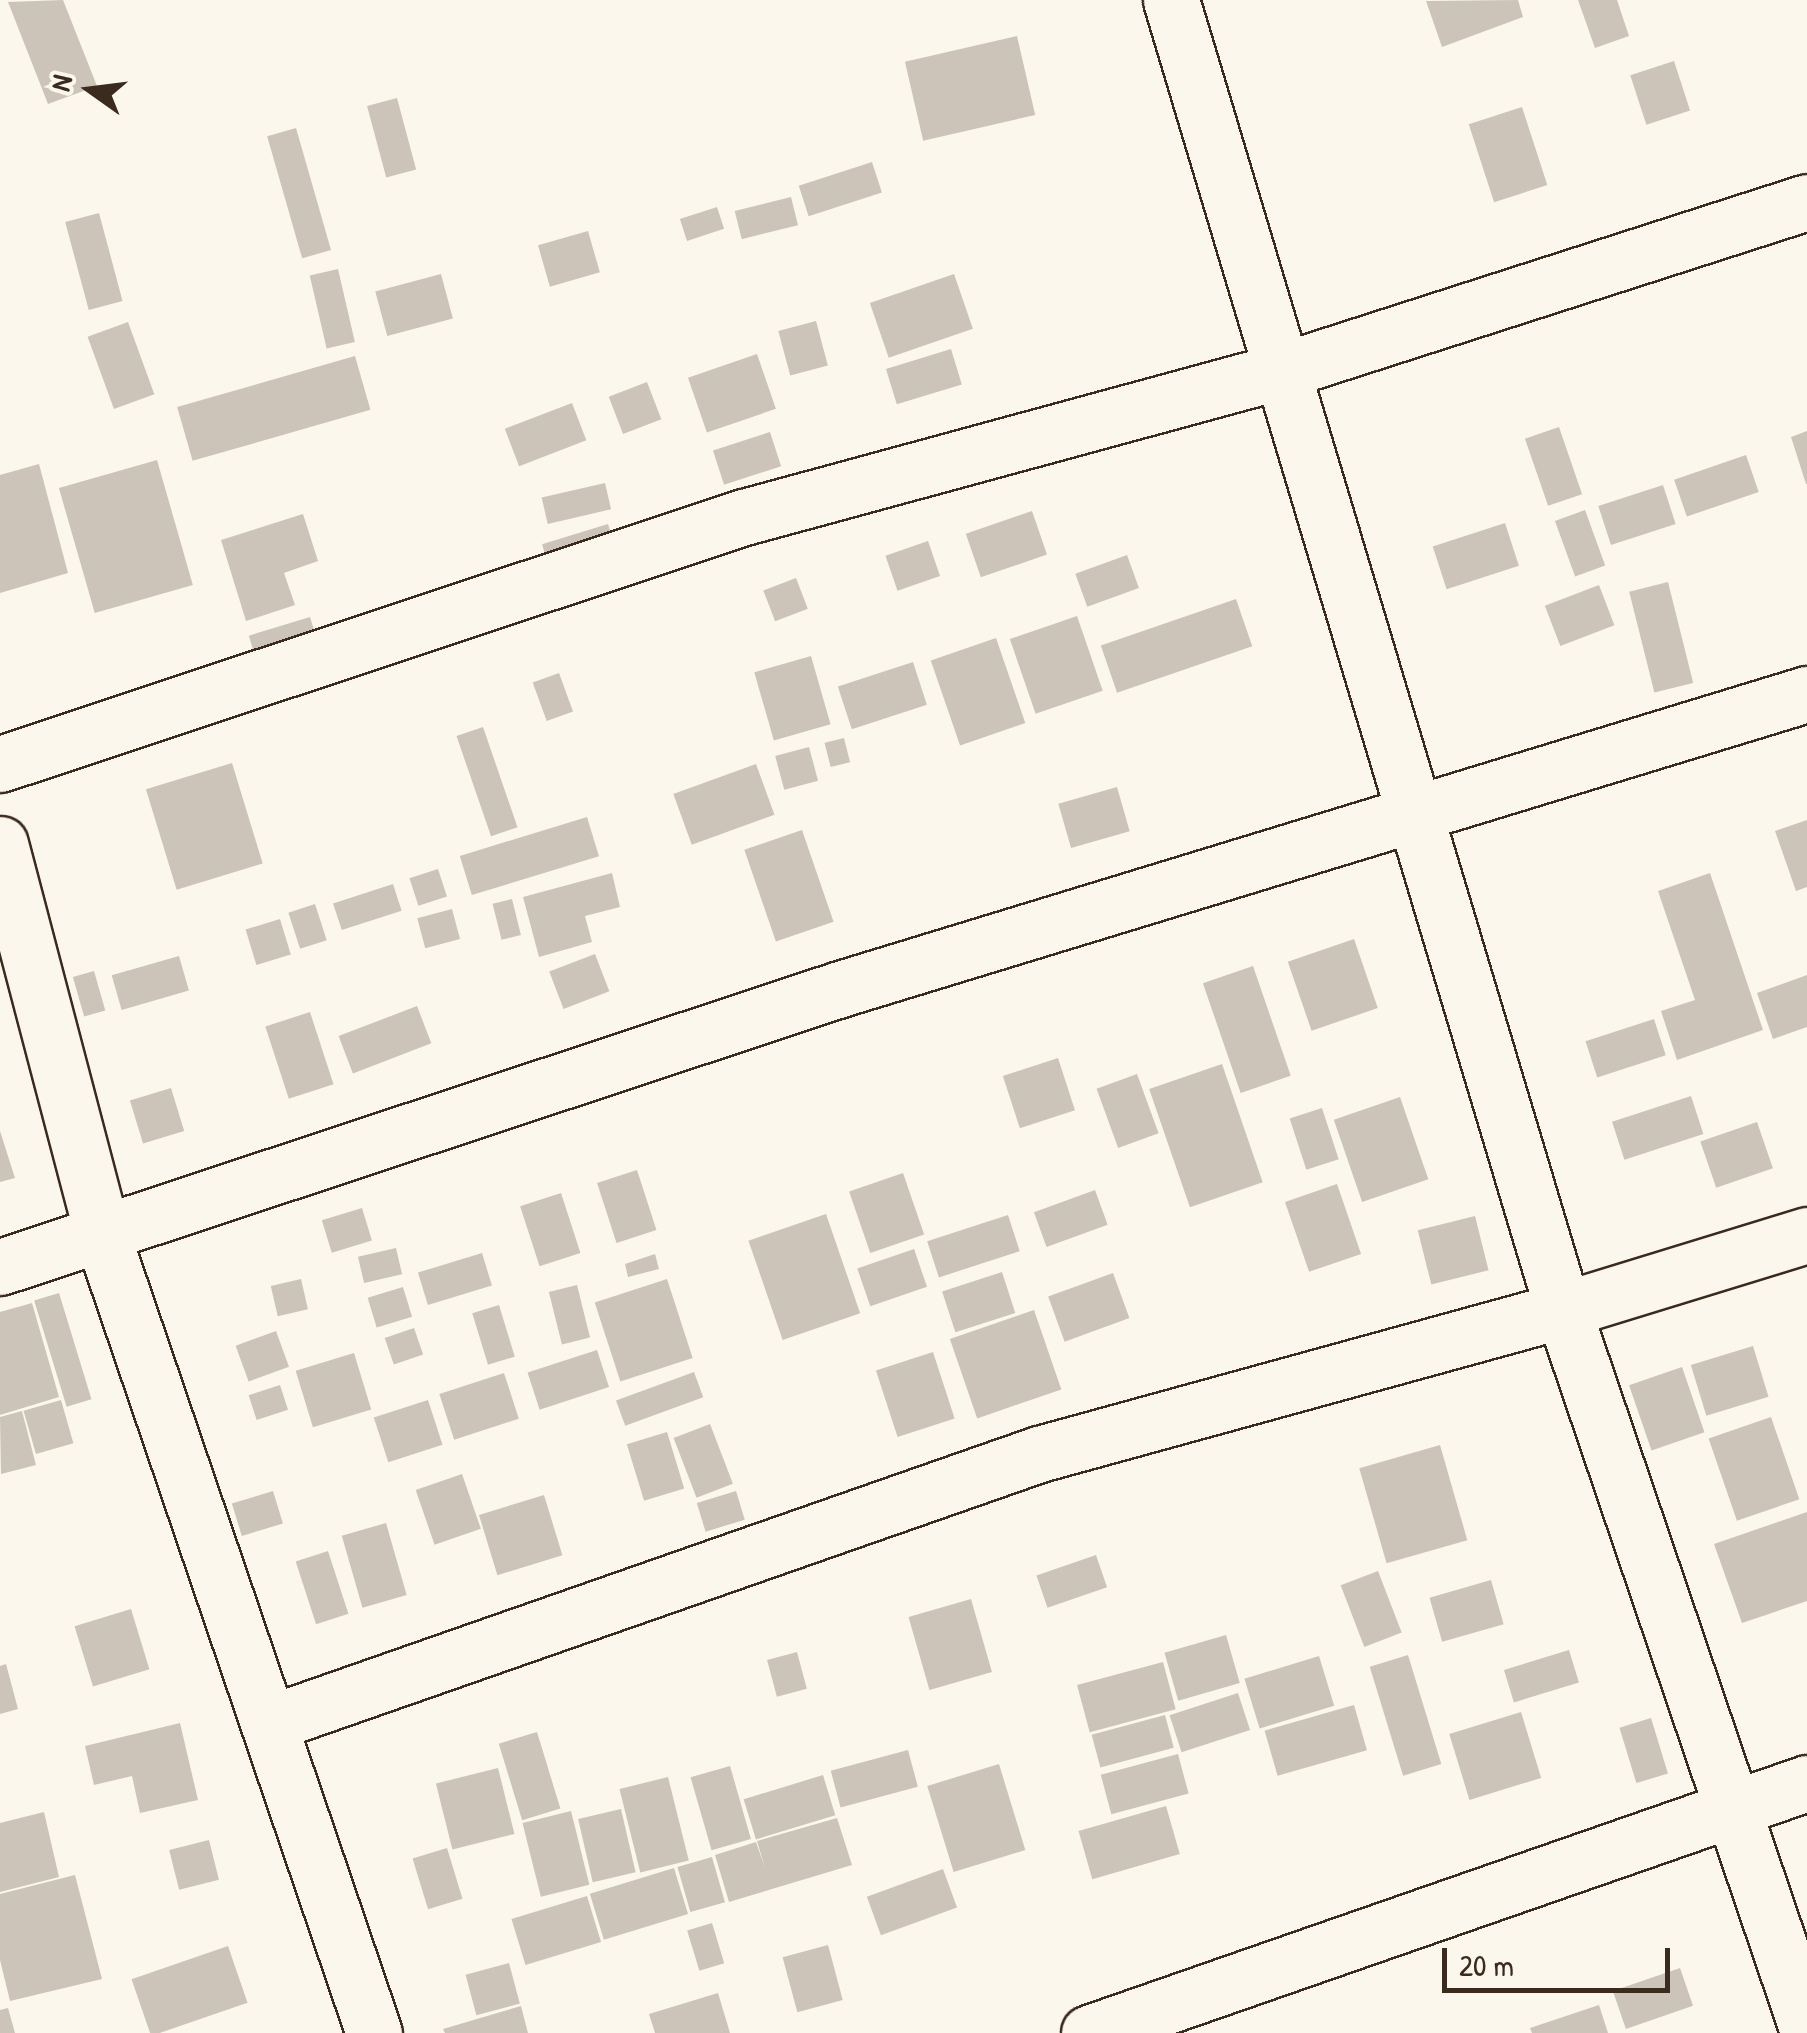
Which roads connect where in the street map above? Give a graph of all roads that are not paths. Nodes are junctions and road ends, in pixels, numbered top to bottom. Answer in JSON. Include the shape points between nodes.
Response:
{"nodes":[{"id":1,"x":1170,"y":0,"type":"edge"},
{"id":2,"x":1807,"y":202,"type":"edge"},
{"id":3,"x":1282,"y":371,"type":"junction"},
{"id":4,"x":1807,"y":694,"type":"edge"},
{"id":5,"x":0,"y":764,"type":"edge"},
{"id":6,"x":1412,"y":818,"type":"junction"},
{"id":7,"x":0,"y":844,"type":"edge"},
{"id":8,"x":1807,"y":1235,"type":"edge"},
{"id":9,"x":103,"y":1238,"type":"junction"},
{"id":10,"x":0,"y":1266,"type":"edge"},
{"id":11,"x":1563,"y":1310,"type":"junction"},
{"id":12,"x":270,"y":1724,"type":"junction"},
{"id":13,"x":1807,"y":1784,"type":"edge"},
{"id":14,"x":1734,"y":1806,"type":"junction"},
{"id":15,"x":1807,"y":2028,"type":"edge"},
{"id":16,"x":374,"y":2033,"type":"edge"},
{"id":17,"x":1089,"y":2033,"type":"edge"}],
"edges":[{"from":1,"to":3,"type":"street"},
{"from":2,"to":3,"type":"street"},
{"from":3,"to":5,"type":"street","via":[[744,517]]},
{"from":3,"to":6,"type":"street"},
{"from":4,"to":6,"type":"street"},
{"from":6,"to":9,"type":"street","via":[[840,989]]},
{"from":6,"to":11,"type":"street"},
{"from":7,"to":9,"type":"street"},
{"from":8,"to":11,"type":"street"},
{"from":9,"to":10,"type":"street"},
{"from":9,"to":12,"type":"street"},
{"from":11,"to":12,"type":"street","via":[[1039,1454]]},
{"from":11,"to":14,"type":"street"},
{"from":12,"to":16,"type":"street"},
{"from":13,"to":14,"type":"street"},
{"from":14,"to":15,"type":"street"},
{"from":14,"to":17,"type":"street"}]}
